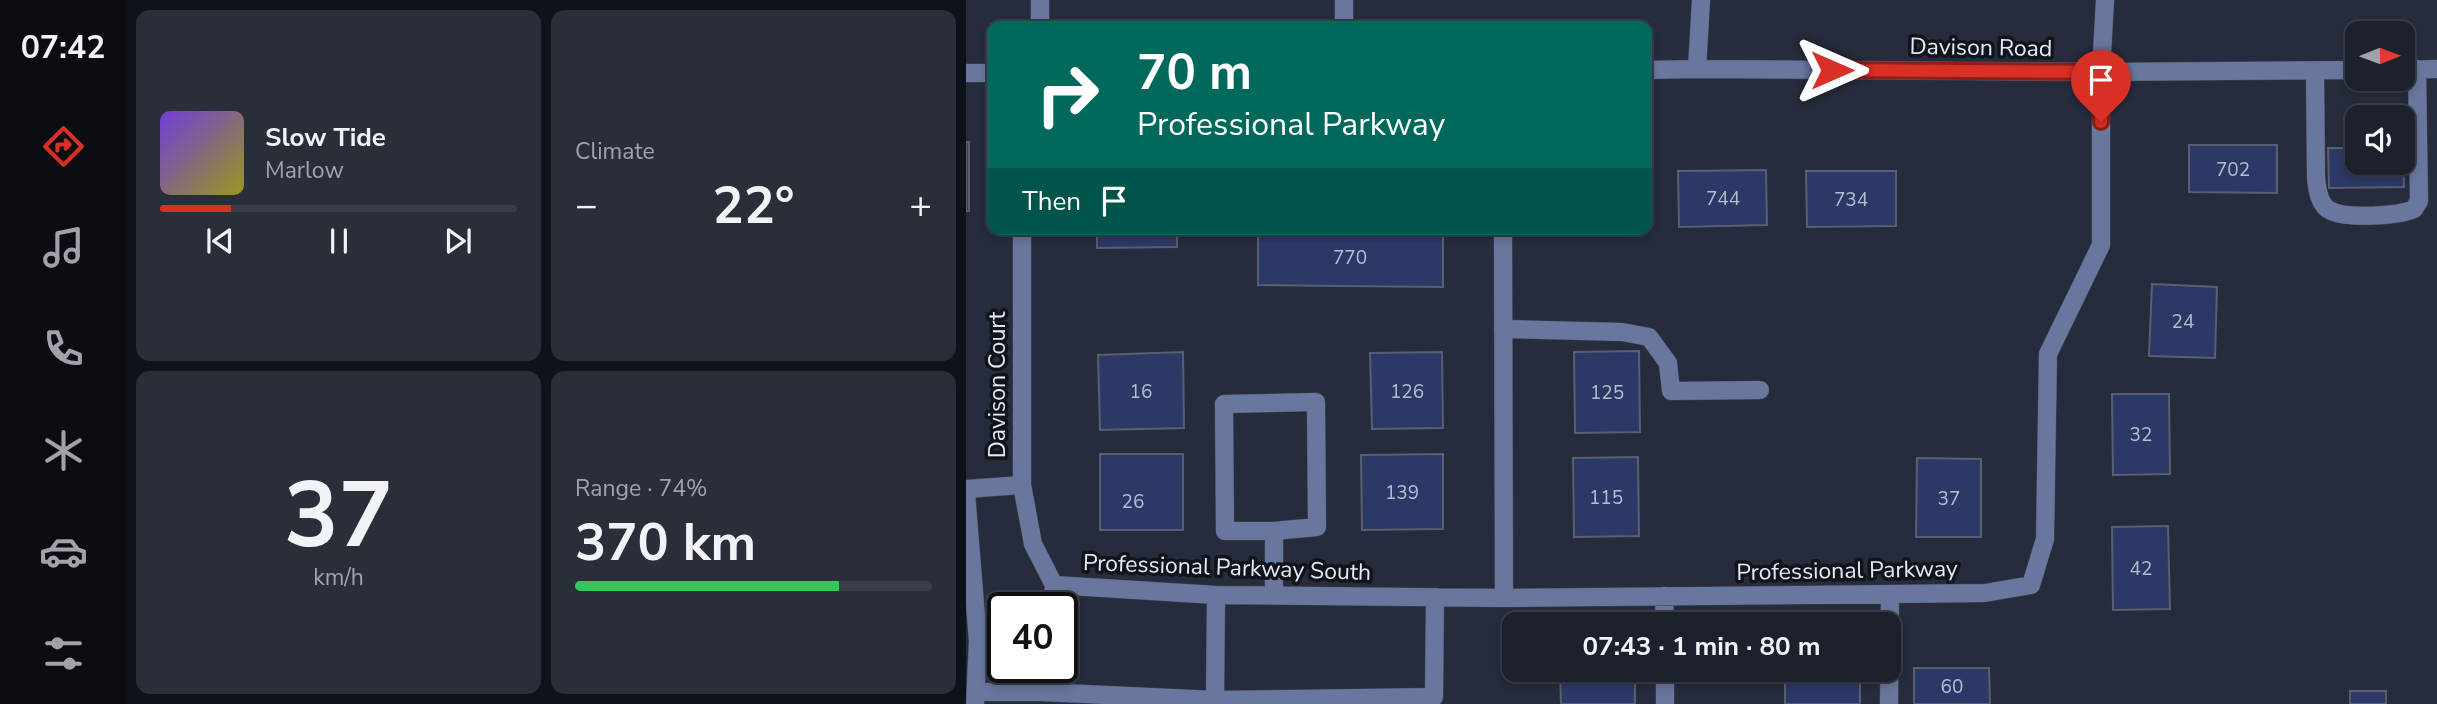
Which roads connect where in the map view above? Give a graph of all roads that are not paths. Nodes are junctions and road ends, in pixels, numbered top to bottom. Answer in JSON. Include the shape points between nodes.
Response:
{"nodes":[{"id":1,"x":1040,"y":0,"type":"edge"},
{"id":2,"x":1344,"y":0,"type":"edge"},
{"id":3,"x":1701,"y":0,"type":"edge"},
{"id":4,"x":2105,"y":0,"type":"edge"},
{"id":5,"x":1040,"y":21,"type":"edge"},
{"id":6,"x":1344,"y":21,"type":"edge"},
{"id":7,"x":1697,"y":69,"type":"junction"},
{"id":8,"x":2437,"y":69,"type":"edge"},
{"id":9,"x":1652,"y":70,"type":"edge"},
{"id":10,"x":2345,"y":70,"type":"edge"},
{"id":11,"x":2415,"y":70,"type":"edge"},
{"id":12,"x":2315,"y":71,"type":"junction"},
{"id":13,"x":2101,"y":72,"type":"junction"},
{"id":14,"x":966,"y":73,"type":"edge"},
{"id":15,"x":987,"y":73,"type":"edge"},
{"id":16,"x":2412,"y":91,"type":"edge"},
{"id":17,"x":1022,"y":235,"type":"edge"},
{"id":18,"x":1503,"y":235,"type":"edge"},
{"id":19,"x":1503,"y":329,"type":"junction"},
{"id":20,"x":1760,"y":390,"type":"dead end"},
{"id":21,"x":1022,"y":485,"type":"junction"},
{"id":22,"x":966,"y":491,"type":"edge"},
{"id":23,"x":1274,"y":531,"type":"junction"},
{"id":24,"x":969,"y":568,"type":"edge"},
{"id":25,"x":1054,"y":585,"type":"junction"},
{"id":26,"x":1053,"y":592,"type":"edge"},
{"id":27,"x":1890,"y":594,"type":"junction"},
{"id":28,"x":1216,"y":595,"type":"junction"},
{"id":29,"x":1274,"y":596,"type":"junction"},
{"id":30,"x":1664,"y":596,"type":"junction"},
{"id":31,"x":1435,"y":597,"type":"junction"},
{"id":32,"x":1504,"y":598,"type":"junction"},
{"id":33,"x":1665,"y":612,"type":"edge"},
{"id":34,"x":1665,"y":682,"type":"edge"},
{"id":35,"x":1043,"y":683,"type":"edge"},
{"id":36,"x":1042,"y":692,"type":"junction"},
{"id":37,"x":976,"y":698,"type":"edge"},
{"id":38,"x":1215,"y":700,"type":"junction"},
{"id":39,"x":1665,"y":704,"type":"edge"},
{"id":40,"x":1889,"y":704,"type":"edge"}],
"edges":[{"from":1,"to":5,"type":"street"},
{"from":2,"to":6,"type":"street"},
{"from":3,"to":7,"type":"street"},
{"from":4,"to":13,"type":"street"},
{"from":7,"to":9,"type":"street","name":"Davison Road"},
{"from":7,"to":13,"type":"street","name":"Davison Road"},
{"from":8,"to":11,"type":"street"},
{"from":10,"to":12,"type":"street","name":"Davison Road"},
{"from":12,"to":13,"type":"street","name":"Davison Road"},
{"from":12,"to":16,"type":"street","via":[[2318,192],[2330,211],[2342,214],[2393,215],[2414,209],[2419,201]]},
{"from":13,"to":27,"type":"street","name":"Professional Parkway","via":[[2101,244],[2048,354],[2045,539],[2031,586],[1985,593]]},
{"from":14,"to":15,"type":"street"},
{"from":17,"to":21,"type":"street","name":"Davison Court"},
{"from":18,"to":19,"type":"street"},
{"from":19,"to":20,"type":"street","via":[[1650,337],[1668,363],[1671,391]]},
{"from":19,"to":32,"type":"street"},
{"from":21,"to":22,"type":"street","name":"Davison Court"},
{"from":21,"to":25,"type":"street","name":"Professional Parkway South","via":[[1033,544]]},
{"from":22,"to":24,"type":"street"},
{"from":23,"to":23,"type":"street","via":[[1225,531],[1224,404],[1316,402],[1317,527]]},
{"from":23,"to":29,"type":"street"},
{"from":24,"to":37,"type":"street","via":[[978,641]]},
{"from":25,"to":26,"type":"street"},
{"from":25,"to":28,"type":"street","name":"Professional Parkway South"},
{"from":27,"to":30,"type":"street","name":"Professional Parkway"},
{"from":27,"to":40,"type":"street"},
{"from":28,"to":29,"type":"street","name":"Professional Parkway South"},
{"from":28,"to":38,"type":"street"},
{"from":29,"to":31,"type":"street","name":"Professional Parkway South"},
{"from":30,"to":32,"type":"street","name":"Professional Parkway"},
{"from":30,"to":33,"type":"street"},
{"from":31,"to":32,"type":"street","name":"Professional Parkway South"},
{"from":31,"to":38,"type":"street","via":[[1434,697]]},
{"from":34,"to":39,"type":"street"},
{"from":35,"to":36,"type":"street"},
{"from":36,"to":37,"type":"street"},
{"from":36,"to":38,"type":"street"}]}
